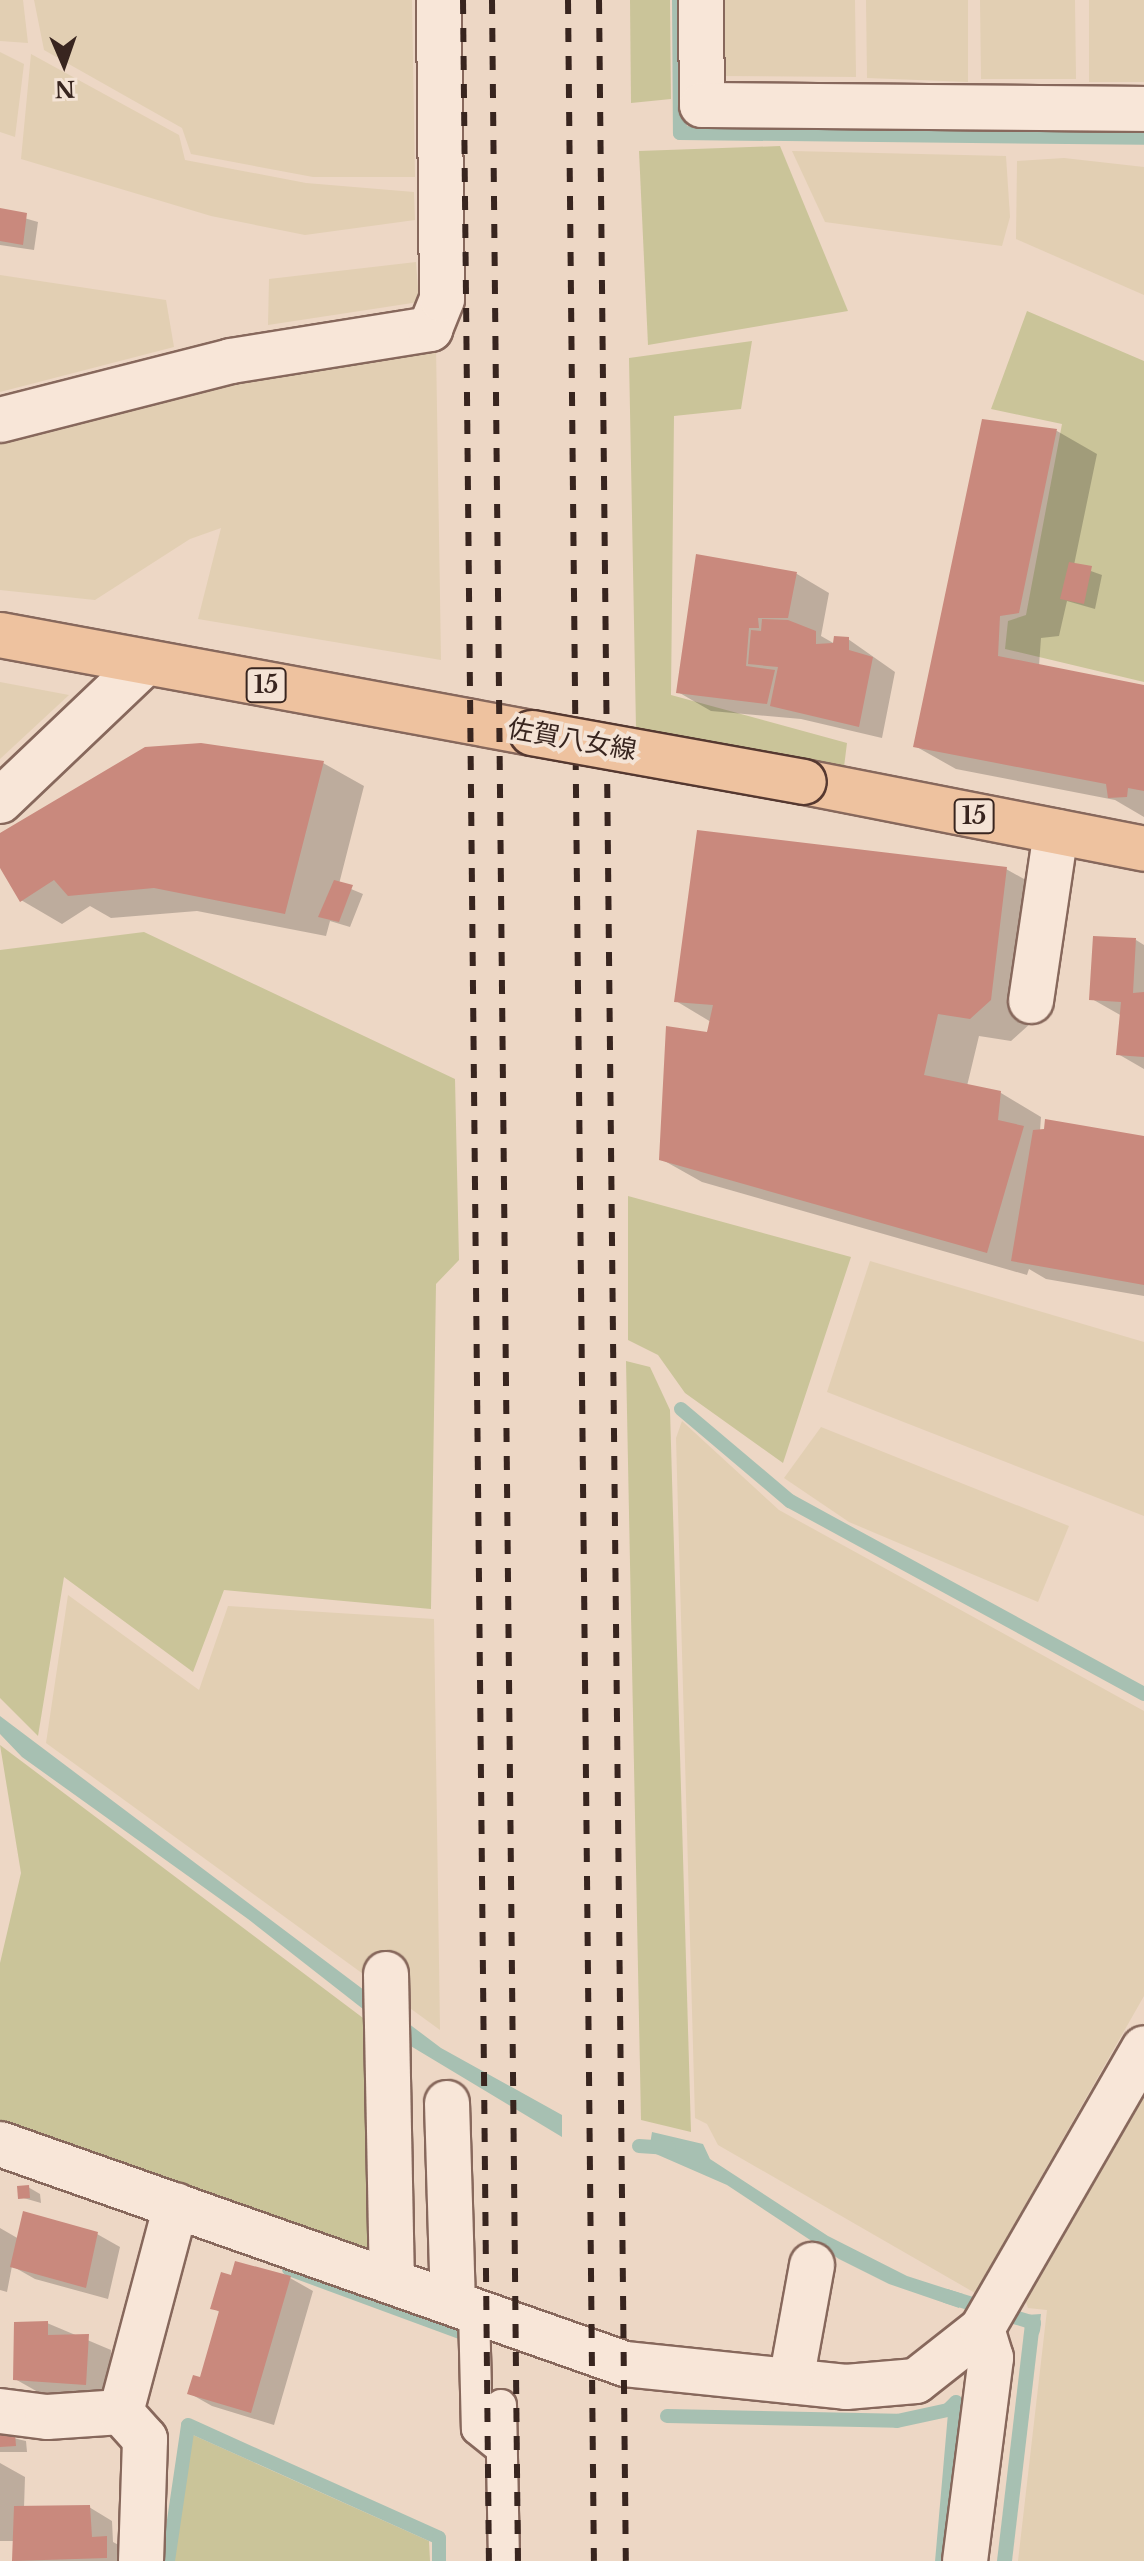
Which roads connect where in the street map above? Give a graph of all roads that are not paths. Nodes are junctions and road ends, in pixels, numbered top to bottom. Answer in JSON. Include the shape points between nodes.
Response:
{"nodes":[{"id":1,"x":439,"y":0,"type":"edge"},
{"id":2,"x":701,"y":0,"type":"edge"},
{"id":3,"x":1144,"y":109,"type":"edge"},
{"id":4,"x":0,"y":420,"type":"edge"},
{"id":5,"x":0,"y":635,"type":"edge"},
{"id":6,"x":145,"y":663,"type":"junction"},
{"id":7,"x":0,"y":801,"type":"edge"},
{"id":8,"x":1056,"y":832,"type":"junction"},
{"id":9,"x":1144,"y":849,"type":"edge"},
{"id":10,"x":1031,"y":1001,"type":"dead end"},
{"id":11,"x":386,"y":1974,"type":"dead end"},
{"id":12,"x":1144,"y":2048,"type":"edge"},
{"id":13,"x":447,"y":2103,"type":"dead end"},
{"id":14,"x":0,"y":2144,"type":"edge"},
{"id":15,"x":176,"y":2205,"type":"junction"},
{"id":16,"x":812,"y":2265,"type":"dead end"},
{"id":17,"x":392,"y":2280,"type":"junction"},
{"id":18,"x":463,"y":2306,"type":"junction"},
{"id":19,"x":982,"y":2329,"type":"junction"},
{"id":20,"x":791,"y":2381,"type":"junction"},
{"id":21,"x":501,"y":2405,"type":"dead end"},
{"id":22,"x":0,"y":2411,"type":"edge"},
{"id":23,"x":121,"y":2412,"type":"junction"},
{"id":24,"x":502,"y":2449,"type":"junction"},
{"id":25,"x":141,"y":2561,"type":"edge"},
{"id":26,"x":504,"y":2561,"type":"edge"},
{"id":27,"x":965,"y":2561,"type":"edge"}],
"edges":[{"from":1,"to":4,"type":"street","via":[[442,299],[430,329],[231,361]]},
{"from":2,"to":3,"type":"street","via":[[702,105]]},
{"from":5,"to":6,"type":"main road","name":"佐賀八女線","number":"15"},
{"from":6,"to":7,"type":"street"},
{"from":6,"to":8,"type":"main road","name":"佐賀八女線","number":"15","bridge":true},
{"from":8,"to":9,"type":"main road","name":"佐賀八女線","number":"15"},
{"from":8,"to":10,"type":"street"},
{"from":11,"to":17,"type":"street"},
{"from":12,"to":19,"type":"street"},
{"from":13,"to":18,"type":"street"},
{"from":14,"to":15,"type":"street"},
{"from":15,"to":17,"type":"street"},
{"from":15,"to":23,"type":"street"},
{"from":16,"to":20,"type":"street"},
{"from":17,"to":18,"type":"street"},
{"from":18,"to":20,"type":"street","via":[[625,2364]]},
{"from":18,"to":24,"type":"lane","via":[[477,2429]]},
{"from":19,"to":20,"type":"street","via":[[916,2381],[846,2387]]},
{"from":19,"to":27,"type":"street","via":[[991,2358]]},
{"from":21,"to":24,"type":"lane"},
{"from":22,"to":23,"type":"street","via":[[47,2417]]},
{"from":23,"to":25,"type":"street","via":[[145,2439]]},
{"from":24,"to":26,"type":"lane"}]}
